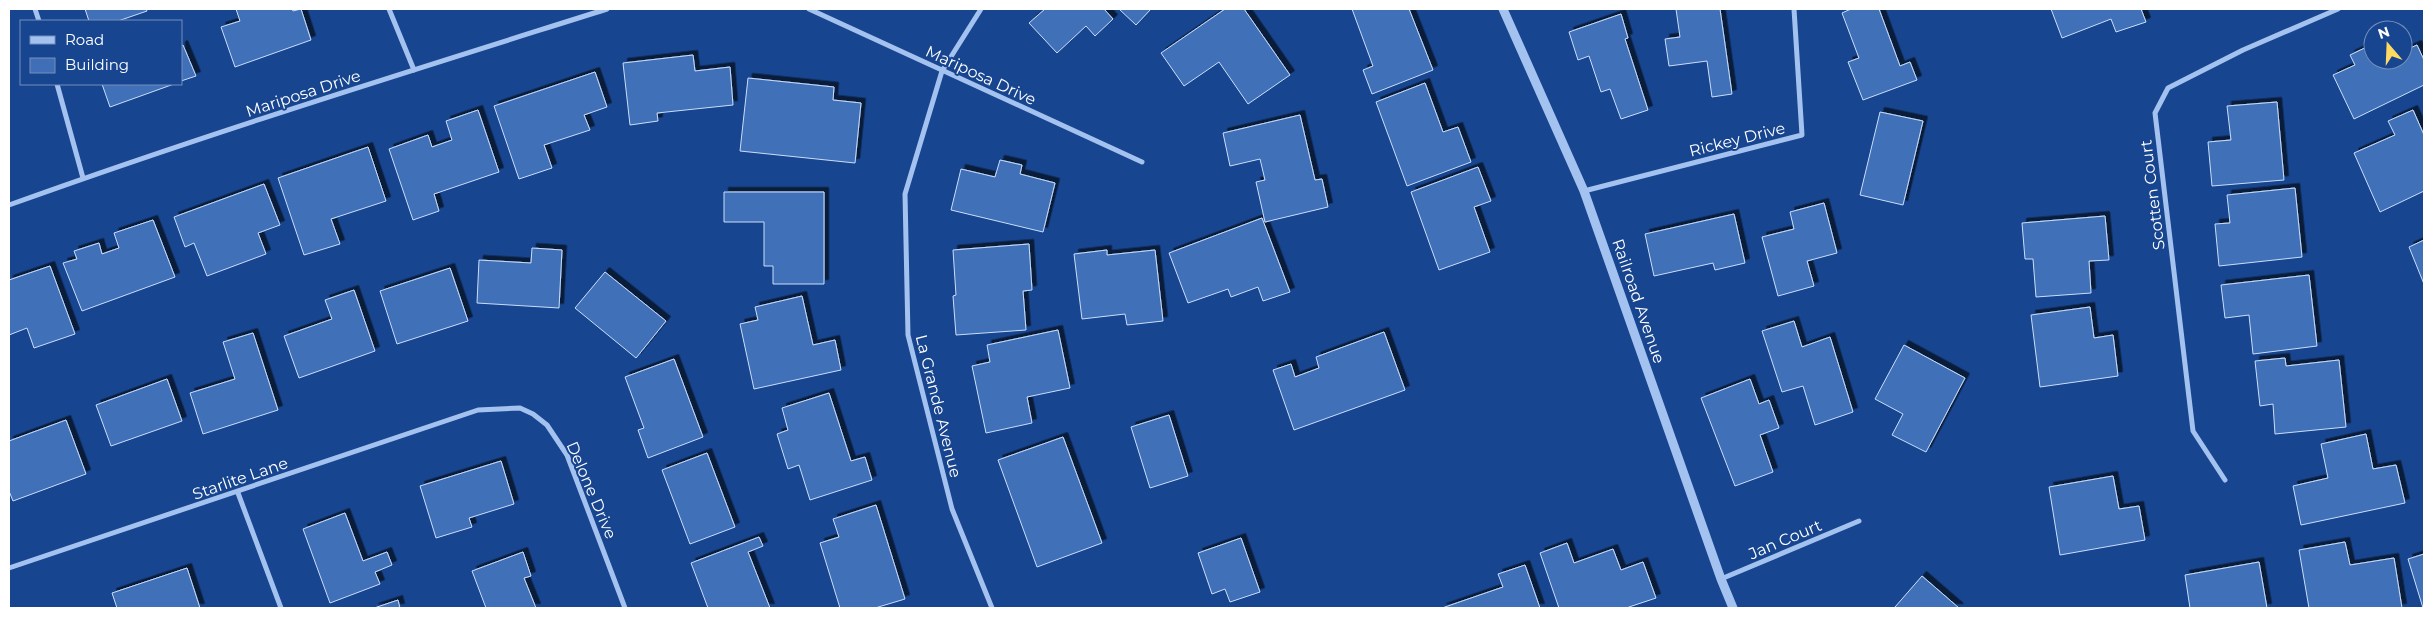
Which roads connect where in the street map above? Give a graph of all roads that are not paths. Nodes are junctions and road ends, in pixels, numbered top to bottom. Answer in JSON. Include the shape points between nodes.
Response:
{"nodes":[{"id":1,"x":389,"y":9,"type":"edge"},
{"id":2,"x":607,"y":9,"type":"edge"},
{"id":3,"x":809,"y":9,"type":"edge"},
{"id":4,"x":981,"y":9,"type":"edge"},
{"id":5,"x":1503,"y":9,"type":"edge"},
{"id":6,"x":1794,"y":9,"type":"edge"},
{"id":7,"x":2338,"y":9,"type":"edge"},
{"id":8,"x":414,"y":70,"type":"junction"},
{"id":9,"x":942,"y":71,"type":"junction"},
{"id":10,"x":57,"y":85,"type":"edge"},
{"id":11,"x":1142,"y":162,"type":"dead end"},
{"id":12,"x":83,"y":178,"type":"junction"},
{"id":13,"x":1584,"y":191,"type":"junction"},
{"id":14,"x":9,"y":205,"type":"edge"},
{"id":15,"x":478,"y":410,"type":"joint"},
{"id":16,"x":2225,"y":480,"type":"dead end"},
{"id":17,"x":238,"y":493,"type":"junction"},
{"id":18,"x":1859,"y":521,"type":"dead end"},
{"id":19,"x":9,"y":568,"type":"edge"},
{"id":20,"x":1721,"y":579,"type":"junction"},
{"id":21,"x":281,"y":608,"type":"edge"},
{"id":22,"x":625,"y":608,"type":"edge"},
{"id":23,"x":992,"y":608,"type":"edge"},
{"id":24,"x":1734,"y":608,"type":"edge"}],
"edges":[{"from":1,"to":8,"type":"street"},
{"from":2,"to":8,"type":"street","name":"Mariposa Drive"},
{"from":3,"to":9,"type":"street","name":"Mariposa Drive"},
{"from":4,"to":9,"type":"street","name":"La Grande Avenue"},
{"from":5,"to":13,"type":"street","name":"Railroad Avenue"},
{"from":6,"to":13,"type":"street","name":"Rickey Drive","via":[[1802,135]]},
{"from":7,"to":16,"type":"street","name":"Scotten Court","via":[[2243,50],[2168,88],[2155,113],[2193,431]]},
{"from":8,"to":12,"type":"street","name":"Mariposa Drive"},
{"from":9,"to":11,"type":"street","name":"Mariposa Drive"},
{"from":9,"to":23,"type":"street","name":"La Grande Avenue","via":[[905,194],[908,335],[952,509]]},
{"from":10,"to":12,"type":"street"},
{"from":12,"to":14,"type":"street","name":"Mariposa Drive"},
{"from":13,"to":20,"type":"street","name":"Railroad Avenue"},
{"from":15,"to":17,"type":"street","name":"Starlite Lane"},
{"from":15,"to":22,"type":"street","name":"Delone Drive","via":[[520,408],[547,425],[567,455]]},
{"from":17,"to":19,"type":"street","name":"Starlite Lane"},
{"from":17,"to":21,"type":"street"},
{"from":18,"to":20,"type":"street","name":"Jan Court"},
{"from":20,"to":24,"type":"street","name":"Railroad Avenue"}]}
